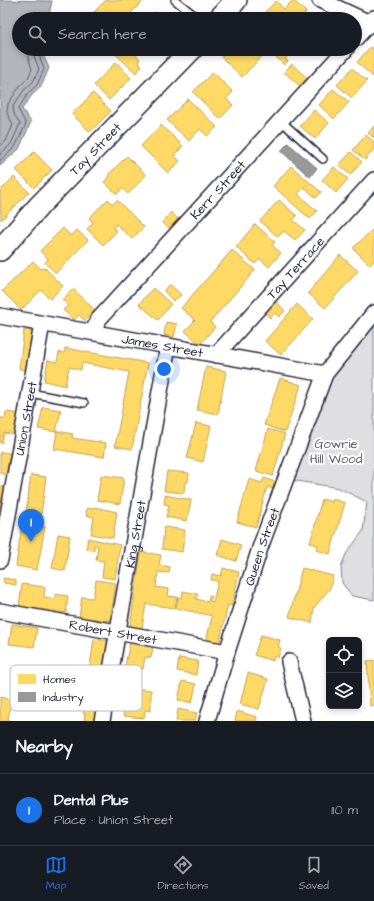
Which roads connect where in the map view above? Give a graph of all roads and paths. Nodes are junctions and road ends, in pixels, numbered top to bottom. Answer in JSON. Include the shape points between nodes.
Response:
{"nodes":[{"id":1,"x":175,"y":0,"type":"edge"},
{"id":2,"x":236,"y":0,"type":"edge"},
{"id":3,"x":320,"y":0,"type":"edge"},
{"id":4,"x":190,"y":12,"type":"edge"},
{"id":5,"x":225,"y":12,"type":"edge"},
{"id":6,"x":349,"y":12,"type":"edge"},
{"id":7,"x":362,"y":17,"type":"edge"},
{"id":8,"x":373,"y":22,"type":"edge"},
{"id":9,"x":362,"y":32,"type":"edge"},
{"id":10,"x":185,"y":56,"type":"edge"},
{"id":11,"x":340,"y":56,"type":"edge"},
{"id":12,"x":281,"y":121,"type":"junction"},
{"id":13,"x":323,"y":159,"type":"dead end"},
{"id":14,"x":374,"y":180,"type":"edge"},
{"id":15,"x":0,"y":250,"type":"edge"},
{"id":16,"x":374,"y":313,"type":"edge"},
{"id":17,"x":0,"y":316,"type":"edge"},
{"id":18,"x":42,"y":324,"type":"junction"},
{"id":19,"x":93,"y":332,"type":"junction"},
{"id":20,"x":168,"y":346,"type":"junction"},
{"id":21,"x":216,"y":355,"type":"junction"},
{"id":22,"x":325,"y":374,"type":"junction"},
{"id":23,"x":30,"y":393,"type":"junction"},
{"id":24,"x":84,"y":403,"type":"dead end"},
{"id":25,"x":0,"y":560,"type":"edge"},
{"id":26,"x":0,"y":610,"type":"edge"},
{"id":27,"x":119,"y":632,"type":"junction"},
{"id":28,"x":227,"y":652,"type":"junction"},
{"id":29,"x":289,"y":662,"type":"dead end"},
{"id":30,"x":113,"y":665,"type":"edge"},
{"id":31,"x":104,"y":711,"type":"edge"},
{"id":32,"x":102,"y":721,"type":"edge"},
{"id":33,"x":208,"y":721,"type":"edge"},
{"id":34,"x":303,"y":721,"type":"edge"}],
"edges":[{"from":1,"to":4,"type":"lane"},
{"from":2,"to":5,"type":"main road"},
{"from":3,"to":6,"type":"street"},
{"from":7,"to":8,"type":"street"},
{"from":8,"to":9,"type":"street"},
{"from":10,"to":15,"type":"main road","name":"Tay Street","via":[[40,205]]},
{"from":11,"to":12,"type":"street","name":"Kerr Street"},
{"from":12,"to":13,"type":"lane"},
{"from":12,"to":19,"type":"street","name":"Kerr Street","via":[[98,320]]},
{"from":14,"to":21,"type":"street","name":"Tay Terrace"},
{"from":16,"to":22,"type":"street","name":"Queen Street"},
{"from":17,"to":18,"type":"street","name":"James Street"},
{"from":18,"to":19,"type":"street","name":"James Street"},
{"from":18,"to":23,"type":"street","name":"Union Street"},
{"from":19,"to":20,"type":"street","name":"James Street"},
{"from":20,"to":21,"type":"street","name":"James Street"},
{"from":20,"to":27,"type":"street","name":"King Street"},
{"from":21,"to":22,"type":"street","name":"James Street"},
{"from":22,"to":28,"type":"street","name":"Queen Street","via":[[261,545]]},
{"from":23,"to":24,"type":"lane"},
{"from":23,"to":25,"type":"street","name":"Union Street"},
{"from":26,"to":27,"type":"street","name":"Robert Street"},
{"from":27,"to":28,"type":"street","name":"Robert Street"},
{"from":27,"to":30,"type":"street","name":"King Street"},
{"from":28,"to":33,"type":"street","name":"Queen Street"},
{"from":29,"to":34,"type":"street"},
{"from":31,"to":32,"type":"street","name":"King Street"}]}
